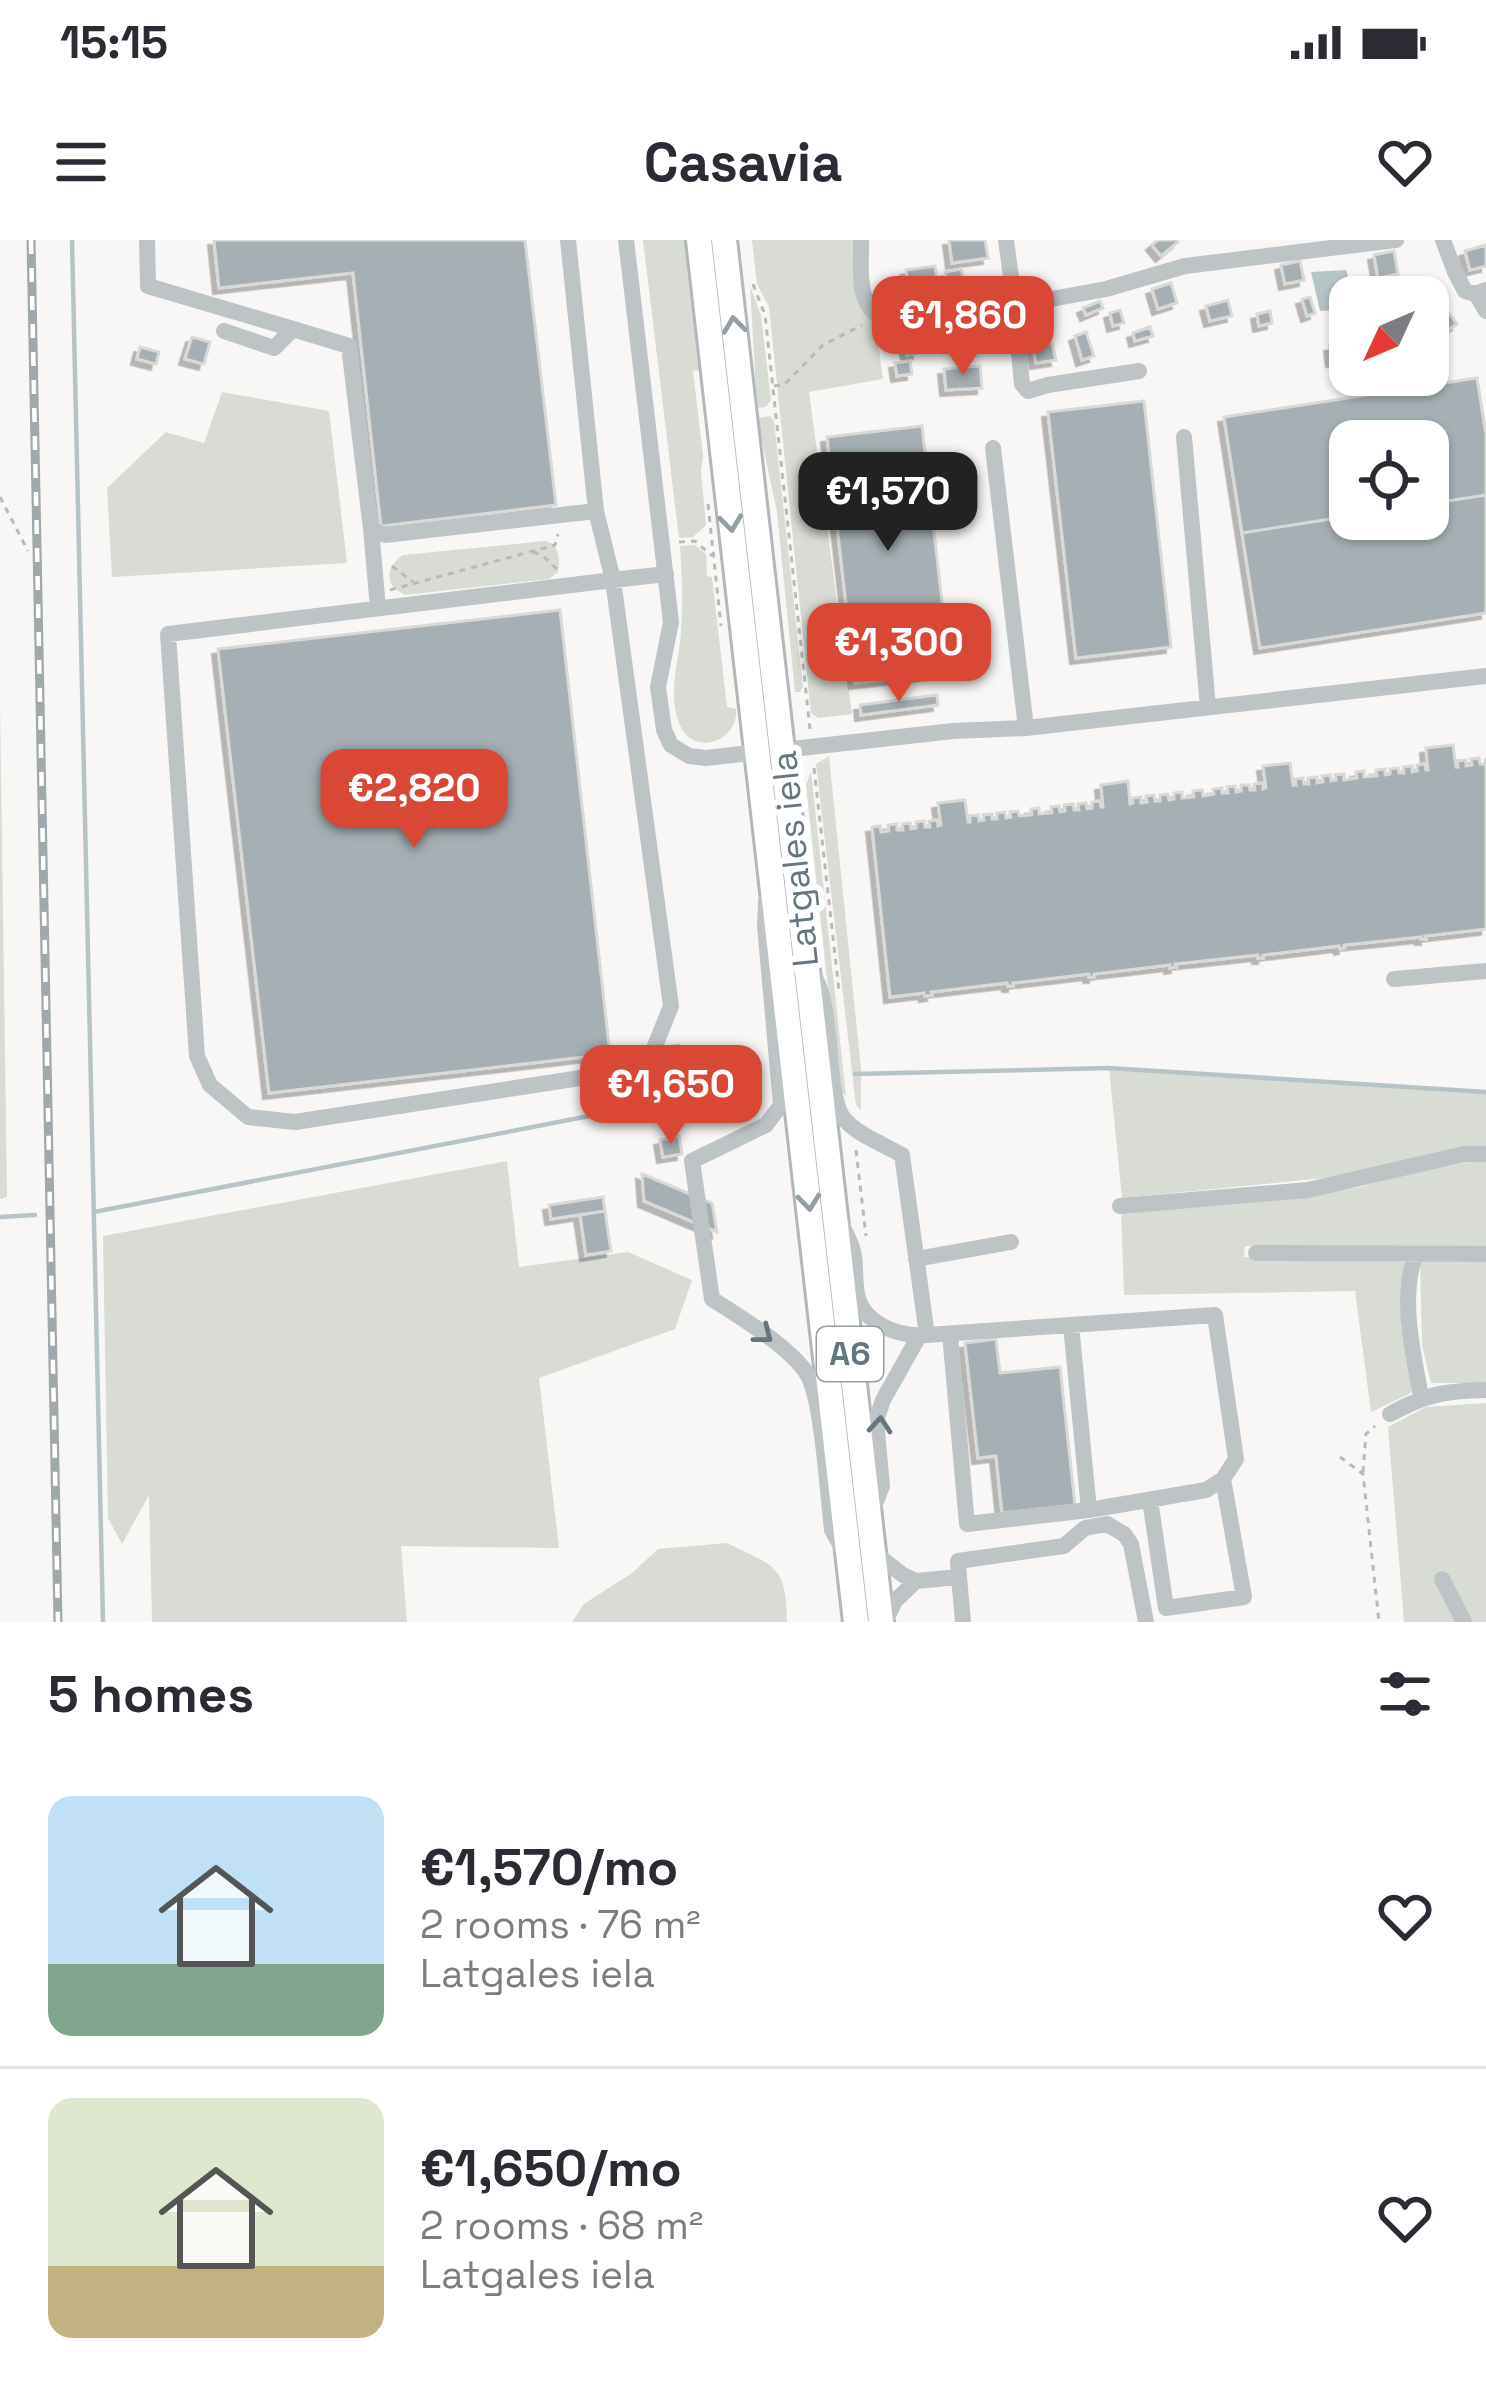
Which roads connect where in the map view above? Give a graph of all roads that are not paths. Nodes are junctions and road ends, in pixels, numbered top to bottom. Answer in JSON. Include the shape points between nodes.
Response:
{"nodes":[{"id":1,"x":147,"y":240,"type":"edge"},
{"id":2,"x":568,"y":240,"type":"edge"},
{"id":3,"x":626,"y":240,"type":"edge"},
{"id":4,"x":699,"y":240,"type":"edge"},
{"id":5,"x":724,"y":240,"type":"edge"},
{"id":6,"x":861,"y":240,"type":"edge"},
{"id":7,"x":1006,"y":240,"type":"edge"},
{"id":8,"x":1396,"y":240,"type":"edge"},
{"id":9,"x":1443,"y":240,"type":"edge"},
{"id":10,"x":1012,"y":291,"type":"junction"},
{"id":11,"x":1481,"y":292,"type":"edge"},
{"id":12,"x":1486,"y":311,"type":"edge"},
{"id":13,"x":293,"y":329,"type":"junction"},
{"id":14,"x":224,"y":331,"type":"dead end"},
{"id":15,"x":1139,"y":371,"type":"dead end"},
{"id":16,"x":1184,"y":437,"type":"dead end"},
{"id":17,"x":993,"y":448,"type":"dead end"},
{"id":18,"x":596,"y":511,"type":"junction"},
{"id":19,"x":371,"y":529,"type":"junction"},
{"id":20,"x":666,"y":574,"type":"junction"},
{"id":21,"x":613,"y":580,"type":"junction"},
{"id":22,"x":378,"y":601,"type":"junction"},
{"id":23,"x":1486,"y":676,"type":"edge"},
{"id":24,"x":1208,"y":707,"type":"junction"},
{"id":25,"x":1026,"y":728,"type":"junction"},
{"id":26,"x":771,"y":751,"type":"junction"},
{"id":27,"x":773,"y":884,"type":"junction"},
{"id":28,"x":807,"y":965,"type":"junction"},
{"id":29,"x":1486,"y":971,"type":"edge"},
{"id":30,"x":1394,"y":979,"type":"dead end"},
{"id":31,"x":1486,"y":1154,"type":"edge"},
{"id":32,"x":833,"y":1205,"type":"junction"},
{"id":33,"x":1120,"y":1206,"type":"dead end"},
{"id":34,"x":1011,"y":1242,"type":"dead end"},
{"id":35,"x":1256,"y":1252,"type":"dead end"},
{"id":36,"x":1486,"y":1254,"type":"edge"},
{"id":37,"x":1415,"y":1255,"type":"junction"},
{"id":38,"x":916,"y":1259,"type":"junction"},
{"id":39,"x":1070,"y":1325,"type":"junction"},
{"id":40,"x":950,"y":1334,"type":"junction"},
{"id":41,"x":923,"y":1336,"type":"junction"},
{"id":42,"x":1486,"y":1390,"type":"edge"},
{"id":43,"x":1421,"y":1397,"type":"junction"},
{"id":44,"x":1390,"y":1414,"type":"road end"},
{"id":45,"x":1223,"y":1479,"type":"junction"},
{"id":46,"x":1150,"y":1500,"type":"junction"},
{"id":47,"x":1089,"y":1510,"type":"junction"},
{"id":48,"x":869,"y":1520,"type":"junction"},
{"id":49,"x":861,"y":1557,"type":"junction"},
{"id":50,"x":958,"y":1577,"type":"junction"},
{"id":51,"x":1442,"y":1579,"type":"dead end"},
{"id":52,"x":916,"y":1581,"type":"junction"},
{"id":53,"x":856,"y":1622,"type":"edge"},
{"id":54,"x":883,"y":1622,"type":"edge"},
{"id":55,"x":963,"y":1622,"type":"edge"},
{"id":56,"x":1146,"y":1622,"type":"edge"},
{"id":57,"x":1464,"y":1622,"type":"edge"}],
"edges":[{"from":1,"to":13,"type":"street","via":[[148,286]]},
{"from":2,"to":18,"type":"street"},
{"from":3,"to":20,"type":"street"},
{"from":4,"to":26,"type":"highway","name":"Latgales iela","number":"A6","one_way":true,"via":[[705,376]]},
{"from":26,"to":5,"type":"highway","name":"Latgales iela","number":"A6","one_way":true},
{"from":6,"to":10,"type":"street","via":[[862,296],[879,316]]},
{"from":7,"to":10,"type":"street"},
{"from":8,"to":10,"type":"street","via":[[1185,266],[1034,303]]},
{"from":9,"to":11,"type":"street","via":[[1465,291]]},
{"from":10,"to":15,"type":"street","via":[[1028,391]]},
{"from":11,"to":12,"type":"street"},
{"from":13,"to":14,"type":"street","via":[[274,348]]},
{"from":13,"to":19,"type":"street","via":[[349,346]]},
{"from":16,"to":24,"type":"street"},
{"from":17,"to":25,"type":"street"},
{"from":18,"to":19,"type":"street","via":[[385,535]]},
{"from":18,"to":21,"type":"street"},
{"from":19,"to":22,"type":"street"},
{"from":20,"to":21,"type":"street"},
{"from":20,"to":26,"type":"street","via":[[670,622],[658,687],[670,745],[689,757]]},
{"from":21,"to":22,"type":"street"},
{"from":21,"to":22,"type":"street","via":[[671,1006],[653,1051],[619,1072],[295,1122],[248,1118],[210,1085],[196,1056],[168,634]]},
{"from":23,"to":24,"type":"street"},
{"from":24,"to":25,"type":"street"},
{"from":25,"to":26,"type":"street"},
{"from":26,"to":27,"type":"highway","name":"Latgales iela","number":"A6"},
{"from":26,"to":28,"type":"highway","name":"Latgales iela","number":"A6"},
{"from":27,"to":49,"type":"highway","name":"Latgales iela","number":"A6","one_way":true},
{"from":27,"to":49,"type":"street","name":"Latgales iela","number":"A6","one_way":true,"via":[[765,926],[781,1105],[766,1125],[692,1161],[712,1299],[799,1363],[813,1385],[832,1530]]},
{"from":28,"to":32,"type":"highway","name":"Latgales iela","number":"A6"},
{"from":28,"to":38,"type":"street","via":[[826,1011],[840,1115],[902,1155]]},
{"from":29,"to":30,"type":"street"},
{"from":31,"to":33,"type":"street","via":[[1308,1190]]},
{"from":32,"to":41,"type":"street","via":[[853,1250],[859,1302],[888,1328]]},
{"from":32,"to":48,"type":"highway","name":"Latgales iela","number":"A6"},
{"from":34,"to":38,"type":"street"},
{"from":35,"to":37,"type":"street"},
{"from":36,"to":37,"type":"street"},
{"from":37,"to":43,"type":"street","via":[[1408,1322]]},
{"from":38,"to":41,"type":"street"},
{"from":39,"to":40,"type":"street"},
{"from":39,"to":45,"type":"street","via":[[1215,1315],[1236,1459]]},
{"from":39,"to":47,"type":"street"},
{"from":40,"to":41,"type":"street"},
{"from":40,"to":47,"type":"street","via":[[967,1524]]},
{"from":48,"to":41,"type":"street","one_way":true,"via":[[882,1486],[876,1421]]},
{"from":42,"to":43,"type":"street"},
{"from":43,"to":44,"type":"street"},
{"from":45,"to":46,"type":"street"},
{"from":45,"to":46,"type":"street","via":[[1244,1597],[1166,1608]]},
{"from":46,"to":47,"type":"street"},
{"from":48,"to":49,"type":"highway","name":"Latgales iela","number":"A6"},
{"from":49,"to":52,"type":"street"},
{"from":49,"to":53,"type":"highway","name":"Latgales iela","number":"A6"},
{"from":49,"to":54,"type":"highway","name":"Latgales iela","number":"A6"},
{"from":50,"to":52,"type":"street"},
{"from":50,"to":55,"type":"street"},
{"from":50,"to":56,"type":"street","via":[[958,1561],[1064,1546],[1085,1528],[1107,1524],[1132,1544]]},
{"from":51,"to":57,"type":"street"},
{"from":52,"to":54,"type":"street"}]}
